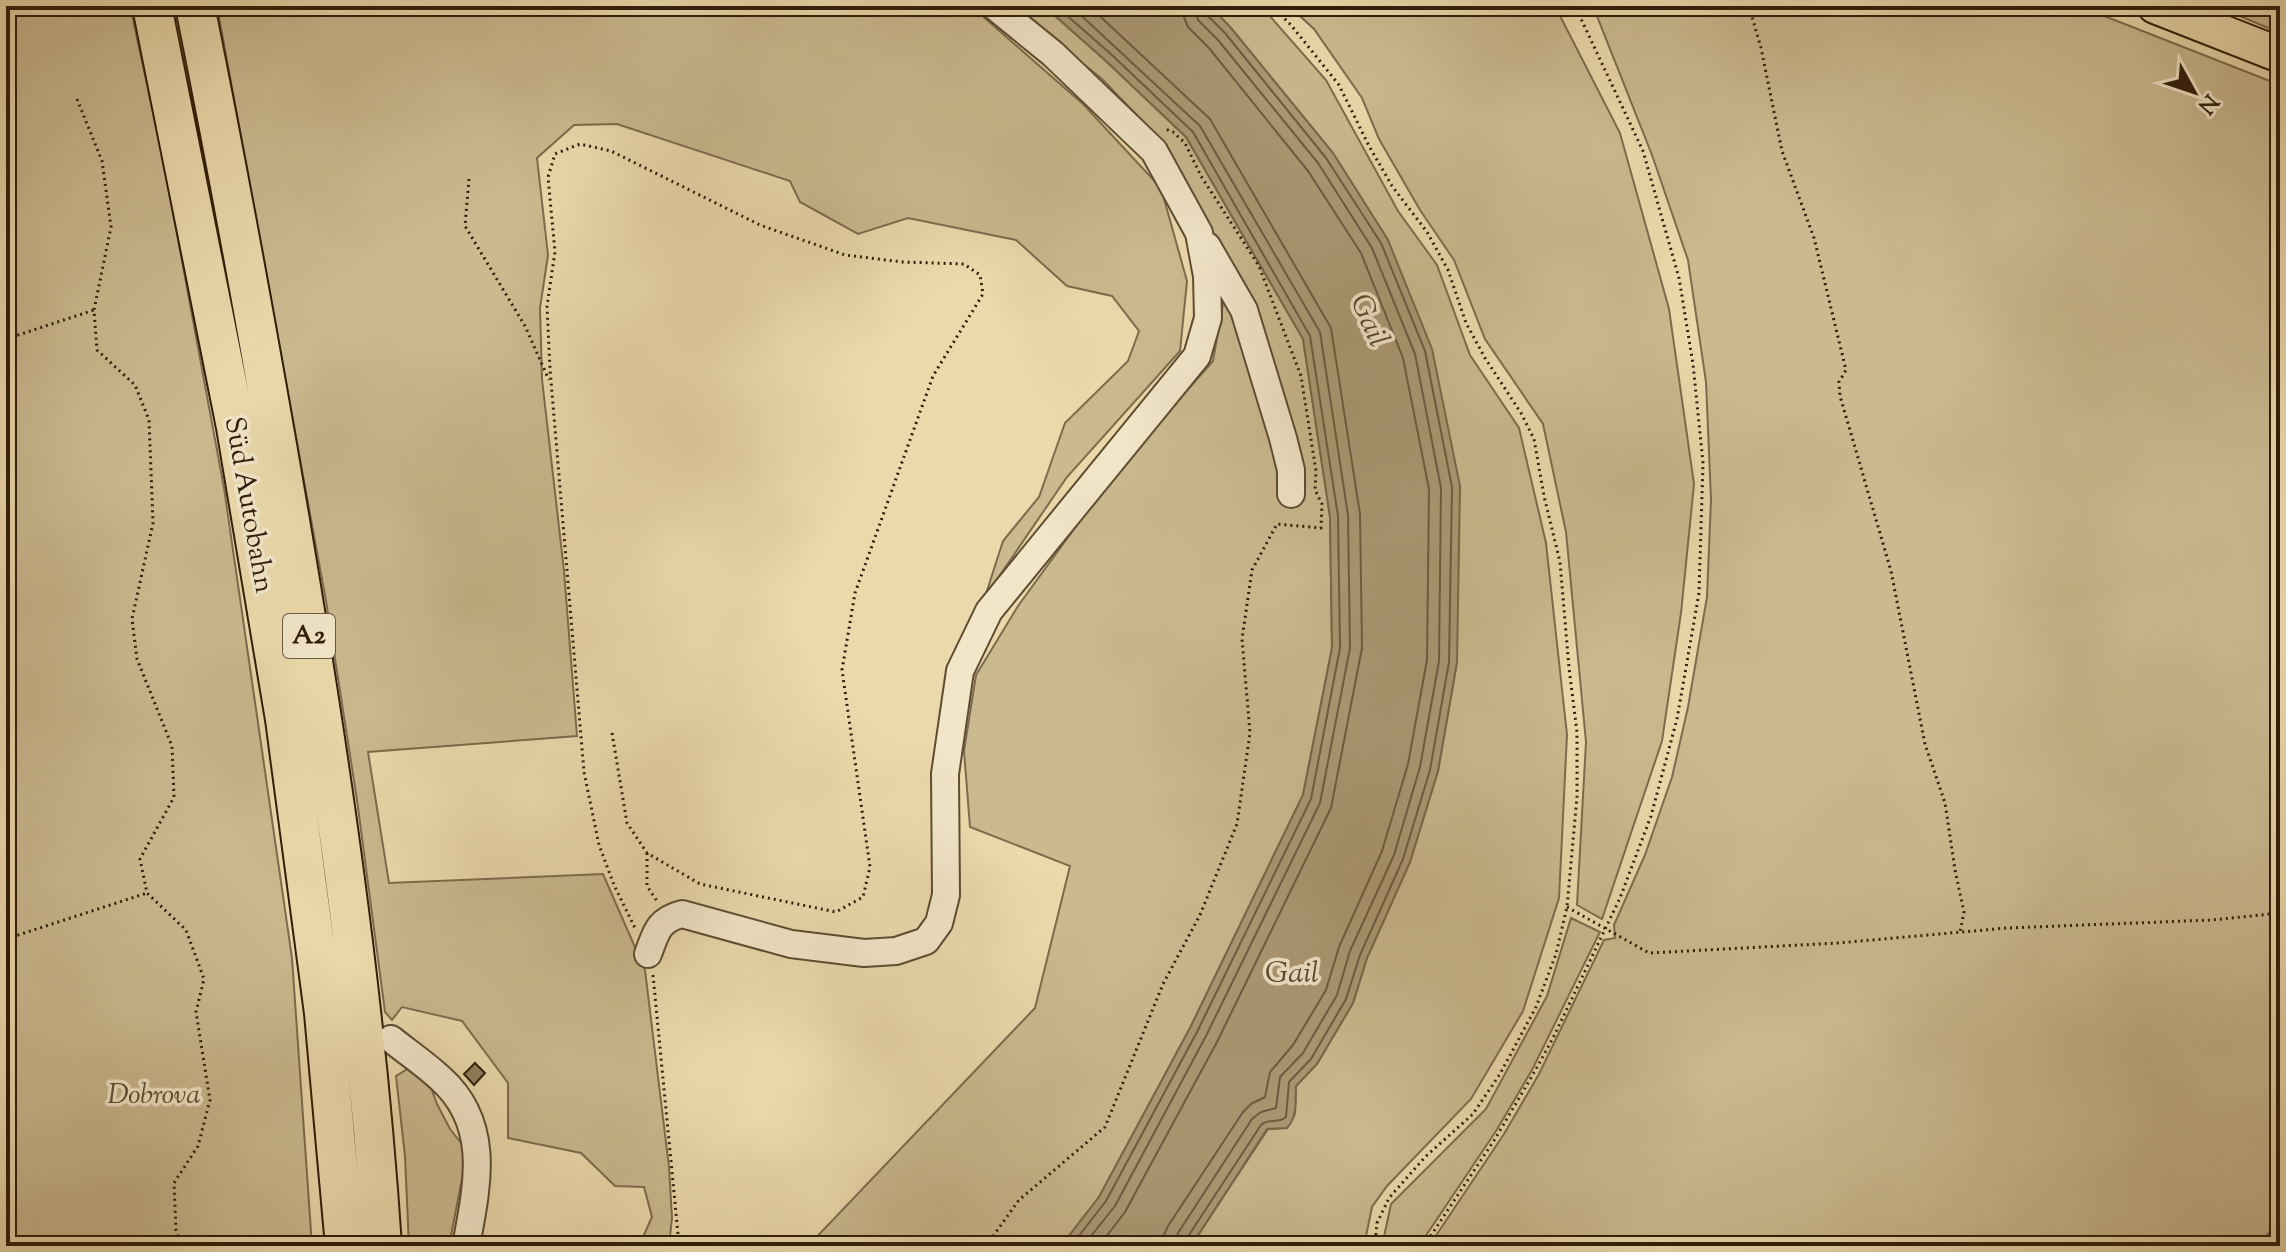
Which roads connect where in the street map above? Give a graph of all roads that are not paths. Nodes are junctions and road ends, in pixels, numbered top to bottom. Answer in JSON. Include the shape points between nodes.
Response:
{"nodes":[{"id":1,"x":994,"y":6,"type":"edge"},
{"id":2,"x":2155,"y":6,"type":"edge"},
{"id":3,"x":197,"y":18,"type":"edge"},
{"id":4,"x":155,"y":22,"type":"edge"},
{"id":5,"x":2280,"y":55,"type":"edge"},
{"id":6,"x":1199,"y":233,"type":"junction"},
{"id":7,"x":1291,"y":494,"type":"dead end"},
{"id":8,"x":648,"y":954,"type":"road end"},
{"id":9,"x":362,"y":1011,"type":"junction"},
{"id":10,"x":391,"y":1039,"type":"joint"},
{"id":11,"x":345,"y":1246,"type":"edge"},
{"id":12,"x":382,"y":1246,"type":"edge"},
{"id":13,"x":466,"y":1246,"type":"edge"}],
"edges":[{"from":1,"to":6,"type":"lane","via":[[1053,54],[1154,151]]},
{"from":2,"to":5,"type":"main road"},
{"from":3,"to":9,"type":"highway","name":"Süd Autobahn","number":"A2","via":[[324,720]]},
{"from":4,"to":11,"type":"highway","name":"Süd Autobahn","number":"A2","via":[[236,427],[285,719],[324,1013]]},
{"from":6,"to":7,"type":"lane","via":[[1244,310],[1291,470]]},
{"from":6,"to":8,"type":"lane","via":[[1208,318],[1197,356],[989,611],[960,671],[945,774],[946,895],[939,923],[926,941],[896,951],[864,953],[791,944],[682,914],[668,917]]},
{"from":9,"to":10,"type":"highway"},
{"from":9,"to":12,"type":"highway","name":"Süd Autobahn","number":"A2"},
{"from":10,"to":13,"type":"lane","via":[[442,1079],[473,1129],[478,1166]]}]}
